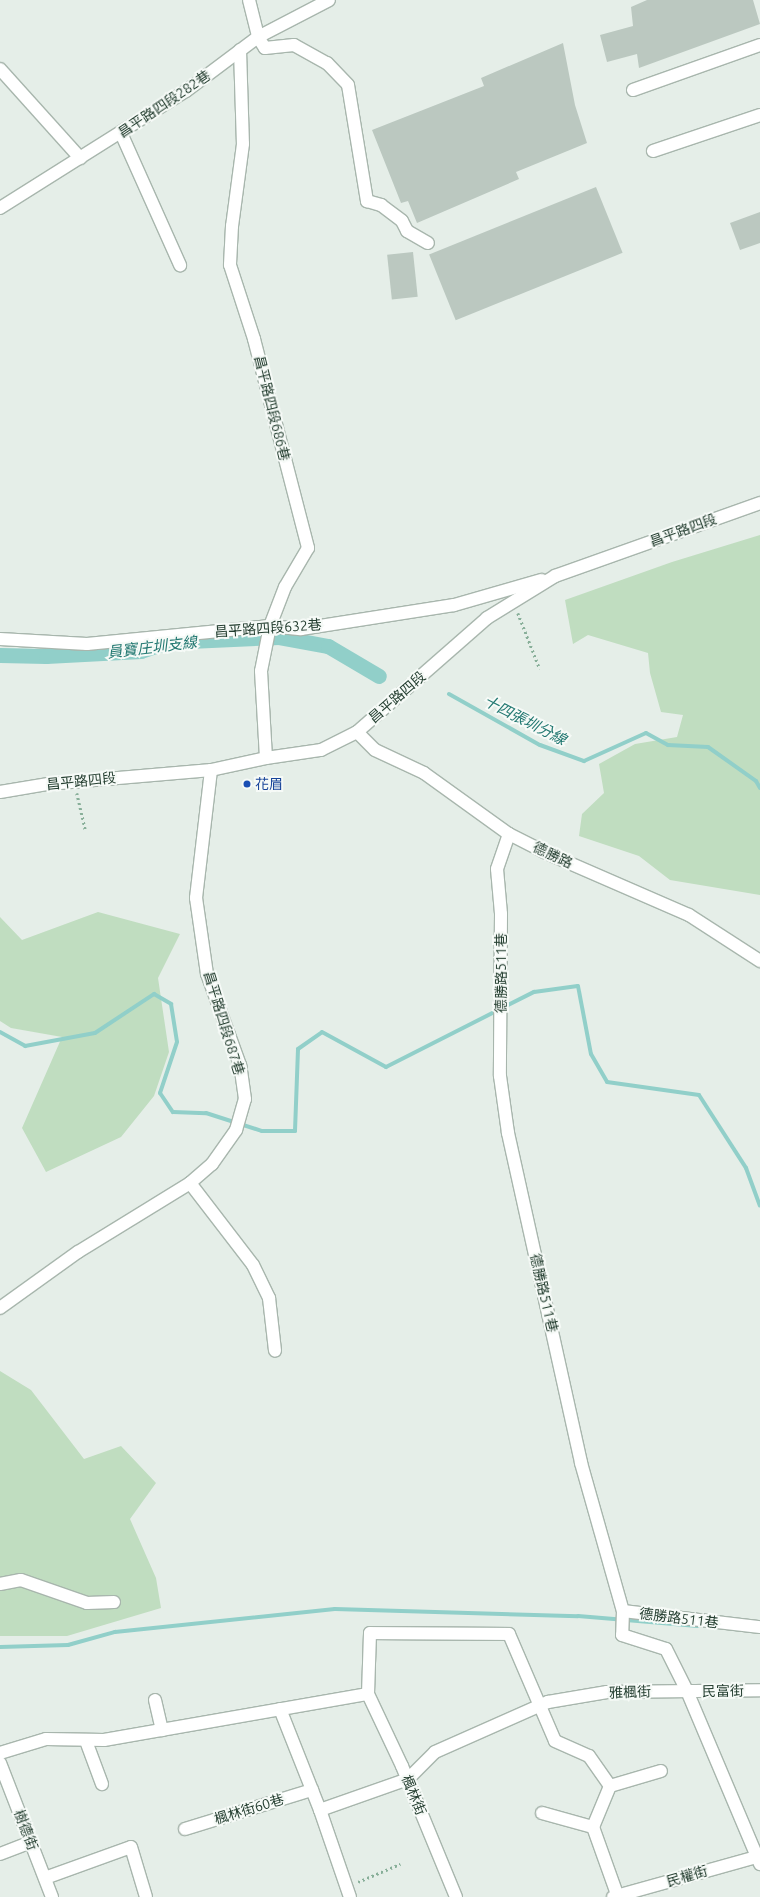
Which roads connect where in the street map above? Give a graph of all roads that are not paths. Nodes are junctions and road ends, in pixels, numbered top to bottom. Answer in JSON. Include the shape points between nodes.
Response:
{"nodes":[{"id":1,"x":249,"y":0,"type":"edge"},
{"id":2,"x":329,"y":0,"type":"edge"},
{"id":3,"x":258,"y":37,"type":"junction"},
{"id":4,"x":760,"y":45,"type":"edge"},
{"id":5,"x":240,"y":50,"type":"junction"},
{"id":6,"x":0,"y":69,"type":"edge"},
{"id":7,"x":633,"y":90,"type":"dead end"},
{"id":8,"x":760,"y":116,"type":"edge"},
{"id":9,"x":121,"y":133,"type":"junction"},
{"id":10,"x":653,"y":151,"type":"dead end"},
{"id":11,"x":80,"y":158,"type":"junction"},
{"id":12,"x":0,"y":208,"type":"edge"},
{"id":13,"x":428,"y":243,"type":"dead end"},
{"id":14,"x":180,"y":265,"type":"dead end"},
{"id":15,"x":760,"y":503,"type":"edge"},
{"id":16,"x":555,"y":576,"type":"junction"},
{"id":17,"x":270,"y":626,"type":"junction"},
{"id":18,"x":0,"y":639,"type":"edge"},
{"id":19,"x":357,"y":732,"type":"junction"},
{"id":20,"x":266,"y":758,"type":"junction"},
{"id":21,"x":211,"y":770,"type":"junction"},
{"id":22,"x":0,"y":792,"type":"edge"},
{"id":23,"x":509,"y":834,"type":"junction"},
{"id":24,"x":760,"y":961,"type":"edge"},
{"id":25,"x":190,"y":1183,"type":"junction"},
{"id":26,"x":0,"y":1308,"type":"edge"},
{"id":27,"x":275,"y":1352,"type":"dead end"},
{"id":28,"x":0,"y":1584,"type":"edge"},
{"id":29,"x":114,"y":1602,"type":"dead end"},
{"id":30,"x":623,"y":1611,"type":"junction"},
{"id":31,"x":760,"y":1627,"type":"edge"},
{"id":32,"x":760,"y":1690,"type":"edge"},
{"id":33,"x":687,"y":1691,"type":"junction"},
{"id":34,"x":368,"y":1694,"type":"junction"},
{"id":35,"x":155,"y":1700,"type":"dead end"},
{"id":36,"x":541,"y":1705,"type":"junction"},
{"id":37,"x":280,"y":1709,"type":"junction"},
{"id":38,"x":162,"y":1730,"type":"junction"},
{"id":39,"x":86,"y":1741,"type":"junction"},
{"id":40,"x":0,"y":1753,"type":"edge"},
{"id":41,"x":0,"y":1763,"type":"edge"},
{"id":42,"x":662,"y":1771,"type":"dead end"},
{"id":43,"x":408,"y":1779,"type":"junction"},
{"id":44,"x":102,"y":1784,"type":"dead end"},
{"id":45,"x":610,"y":1786,"type":"junction"},
{"id":46,"x":312,"y":1790,"type":"junction"},
{"id":47,"x":320,"y":1810,"type":"junction"},
{"id":48,"x":542,"y":1813,"type":"dead end"},
{"id":49,"x":594,"y":1827,"type":"junction"},
{"id":50,"x":186,"y":1828,"type":"dead end"},
{"id":51,"x":31,"y":1842,"type":"junction"},
{"id":52,"x":0,"y":1854,"type":"edge"},
{"id":53,"x":759,"y":1859,"type":"edge"},
{"id":54,"x":45,"y":1878,"type":"junction"},
{"id":55,"x":348,"y":1892,"type":"edge"},
{"id":56,"x":52,"y":1897,"type":"edge"},
{"id":57,"x":146,"y":1897,"type":"edge"},
{"id":58,"x":456,"y":1897,"type":"edge"},
{"id":59,"x":616,"y":1897,"type":"edge"}],
"edges":[{"from":1,"to":3,"type":"street"},
{"from":2,"to":3,"type":"street","name":"昌平路四段282巷"},
{"from":3,"to":5,"type":"street","name":"昌平路四段282巷"},
{"from":3,"to":13,"type":"street","via":[[265,48],[294,45],[320,60],[348,85],[367,201],[381,205],[402,221],[407,231]]},
{"from":4,"to":7,"type":"street"},
{"from":5,"to":9,"type":"street","name":"昌平路四段282巷","via":[[186,91]]},
{"from":5,"to":17,"type":"street","name":"昌平路四段686巷","via":[[243,144],[232,226],[230,265],[254,339],[308,548],[285,587]]},
{"from":6,"to":11,"type":"street"},
{"from":8,"to":10,"type":"street"},
{"from":9,"to":11,"type":"street","name":"昌平路四段282巷"},
{"from":9,"to":14,"type":"street"},
{"from":11,"to":12,"type":"street","name":"昌平路四段282巷"},
{"from":15,"to":16,"type":"street","name":"昌平路四段"},
{"from":16,"to":17,"type":"street","name":"昌平路四段632巷","via":[[454,605],[301,629]]},
{"from":16,"to":19,"type":"street","name":"昌平路四段","via":[[487,618]]},
{"from":17,"to":18,"type":"street","name":"昌平路四段632巷","via":[[88,644]]},
{"from":17,"to":20,"type":"street","name":"昌平路四段686巷","via":[[261,671]]},
{"from":19,"to":20,"type":"street","name":"昌平路四段","via":[[321,750]]},
{"from":19,"to":23,"type":"street","name":"德勝路","via":[[374,750],[424,773]]},
{"from":20,"to":21,"type":"street","name":"昌平路四段"},
{"from":21,"to":22,"type":"street","name":"昌平路四段","via":[[74,781]]},
{"from":21,"to":25,"type":"street","name":"昌平路四段687巷","via":[[196,898],[207,974],[240,1065],[245,1099],[236,1130],[212,1164]]},
{"from":23,"to":24,"type":"street","name":"德勝路","via":[[544,852],[689,915]]},
{"from":23,"to":30,"type":"street","name":"德勝路511巷","via":[[497,869],[501,914],[500,1076],[508,1132],[581,1463]]},
{"from":25,"to":26,"type":"street","via":[[78,1252]]},
{"from":25,"to":27,"type":"street","via":[[253,1265],[270,1298]]},
{"from":28,"to":29,"type":"street","via":[[22,1580],[87,1603]]},
{"from":30,"to":31,"type":"street","name":"德勝路511巷"},
{"from":30,"to":33,"type":"street","via":[[622,1636],[666,1649]]},
{"from":32,"to":33,"type":"street","name":"民富街"},
{"from":33,"to":36,"type":"street","name":"雅楓街","via":[[607,1692]]},
{"from":33,"to":53,"type":"street"},
{"from":34,"to":36,"type":"street","via":[[370,1634],[508,1634]]},
{"from":34,"to":37,"type":"street"},
{"from":34,"to":43,"type":"street","name":"楓林街"},
{"from":35,"to":38,"type":"street"},
{"from":36,"to":43,"type":"street","name":"雅楓街","via":[[435,1752]]},
{"from":36,"to":45,"type":"street","via":[[555,1742],[589,1756]]},
{"from":37,"to":38,"type":"street"},
{"from":37,"to":46,"type":"street"},
{"from":38,"to":39,"type":"street"},
{"from":39,"to":40,"type":"street","via":[[46,1739]]},
{"from":39,"to":44,"type":"street"},
{"from":41,"to":51,"type":"street","name":"樹德街"},
{"from":42,"to":45,"type":"street"},
{"from":43,"to":47,"type":"street"},
{"from":43,"to":58,"type":"street","name":"楓林街"},
{"from":45,"to":49,"type":"street"},
{"from":46,"to":47,"type":"street"},
{"from":46,"to":50,"type":"street","name":"楓林街60巷"},
{"from":47,"to":55,"type":"street"},
{"from":48,"to":49,"type":"street"},
{"from":49,"to":59,"type":"street"},
{"from":51,"to":52,"type":"street"},
{"from":51,"to":54,"type":"street","name":"樹德街"},
{"from":53,"to":59,"type":"street","name":"民權街"},
{"from":54,"to":56,"type":"street","name":"樹德街"},
{"from":54,"to":57,"type":"street","via":[[131,1847]]}]}
